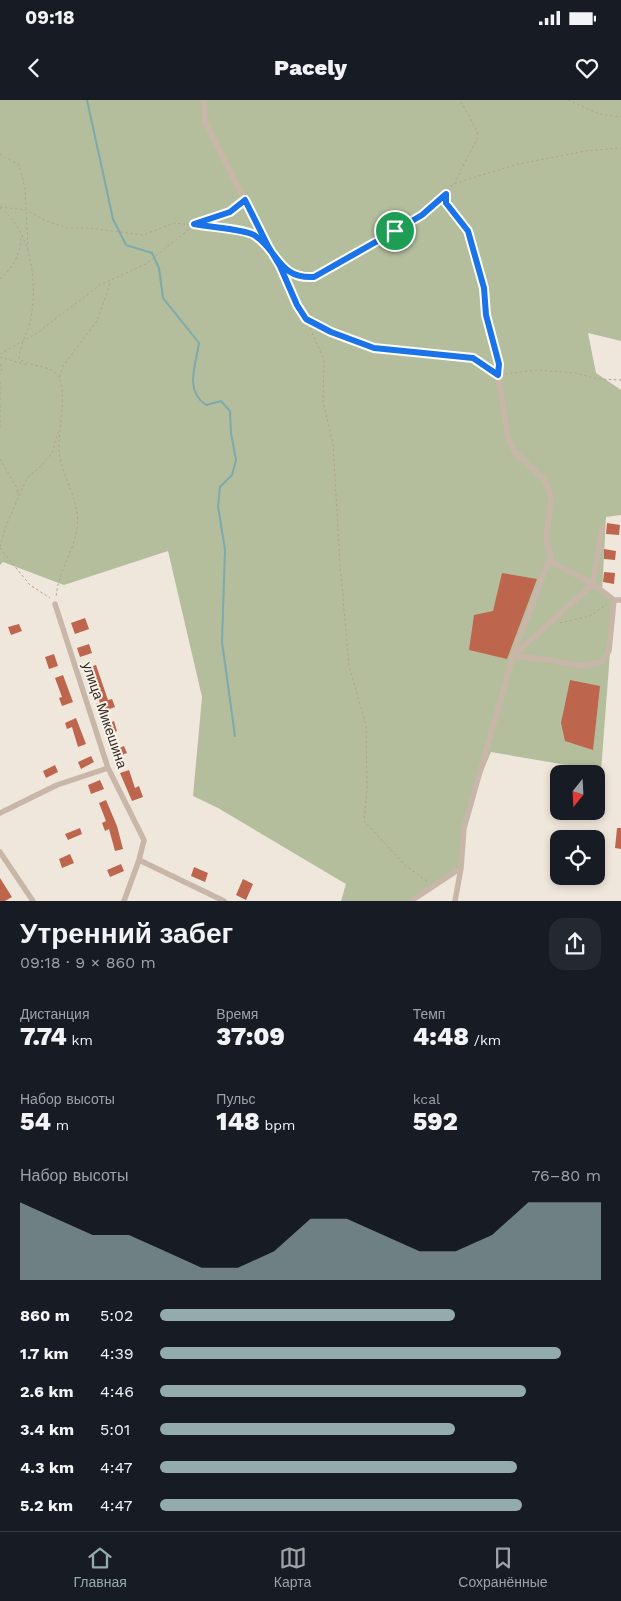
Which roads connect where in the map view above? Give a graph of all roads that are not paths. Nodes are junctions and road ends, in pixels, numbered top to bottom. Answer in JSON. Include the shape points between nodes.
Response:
{"nodes":[{"id":1,"x":204,"y":100,"type":"edge"},
{"id":2,"x":602,"y":528,"type":"dead end"},
{"id":3,"x":551,"y":555,"type":"junction"},
{"id":4,"x":593,"y":584,"type":"junction"},
{"id":5,"x":614,"y":600,"type":"junction"},
{"id":6,"x":621,"y":600,"type":"edge"},
{"id":7,"x":55,"y":604,"type":"road end"},
{"id":8,"x":513,"y":656,"type":"junction"},
{"id":9,"x":108,"y":768,"type":"junction"},
{"id":10,"x":0,"y":813,"type":"edge"},
{"id":11,"x":0,"y":852,"type":"edge"},
{"id":12,"x":139,"y":860,"type":"junction"},
{"id":13,"x":461,"y":868,"type":"junction"},
{"id":14,"x":32,"y":901,"type":"edge"},
{"id":15,"x":124,"y":901,"type":"edge"},
{"id":16,"x":224,"y":901,"type":"edge"},
{"id":17,"x":412,"y":901,"type":"edge"},
{"id":18,"x":455,"y":901,"type":"edge"}],
"edges":[{"from":1,"to":3,"type":"street","via":[[205,122],[306,319],[374,348],[473,358],[498,375],[508,438],[514,452],[545,481],[551,497],[546,543]]},
{"from":2,"to":4,"type":"street"},
{"from":3,"to":4,"type":"street","via":[[550,561]]},
{"from":3,"to":8,"type":"street"},
{"from":4,"to":5,"type":"street"},
{"from":4,"to":8,"type":"street"},
{"from":5,"to":6,"type":"street"},
{"from":5,"to":8,"type":"street","via":[[609,651],[602,662],[581,666]]},
{"from":7,"to":9,"type":"street","name":"улица Микешина"},
{"from":8,"to":13,"type":"street","via":[[464,828]]},
{"from":9,"to":10,"type":"street","via":[[57,785]]},
{"from":9,"to":12,"type":"street","name":"улица Микешина","via":[[144,840]]},
{"from":11,"to":14,"type":"street"},
{"from":12,"to":15,"type":"street","name":"улица Микешина"},
{"from":12,"to":16,"type":"street"},
{"from":13,"to":17,"type":"street"},
{"from":13,"to":18,"type":"street"}]}
